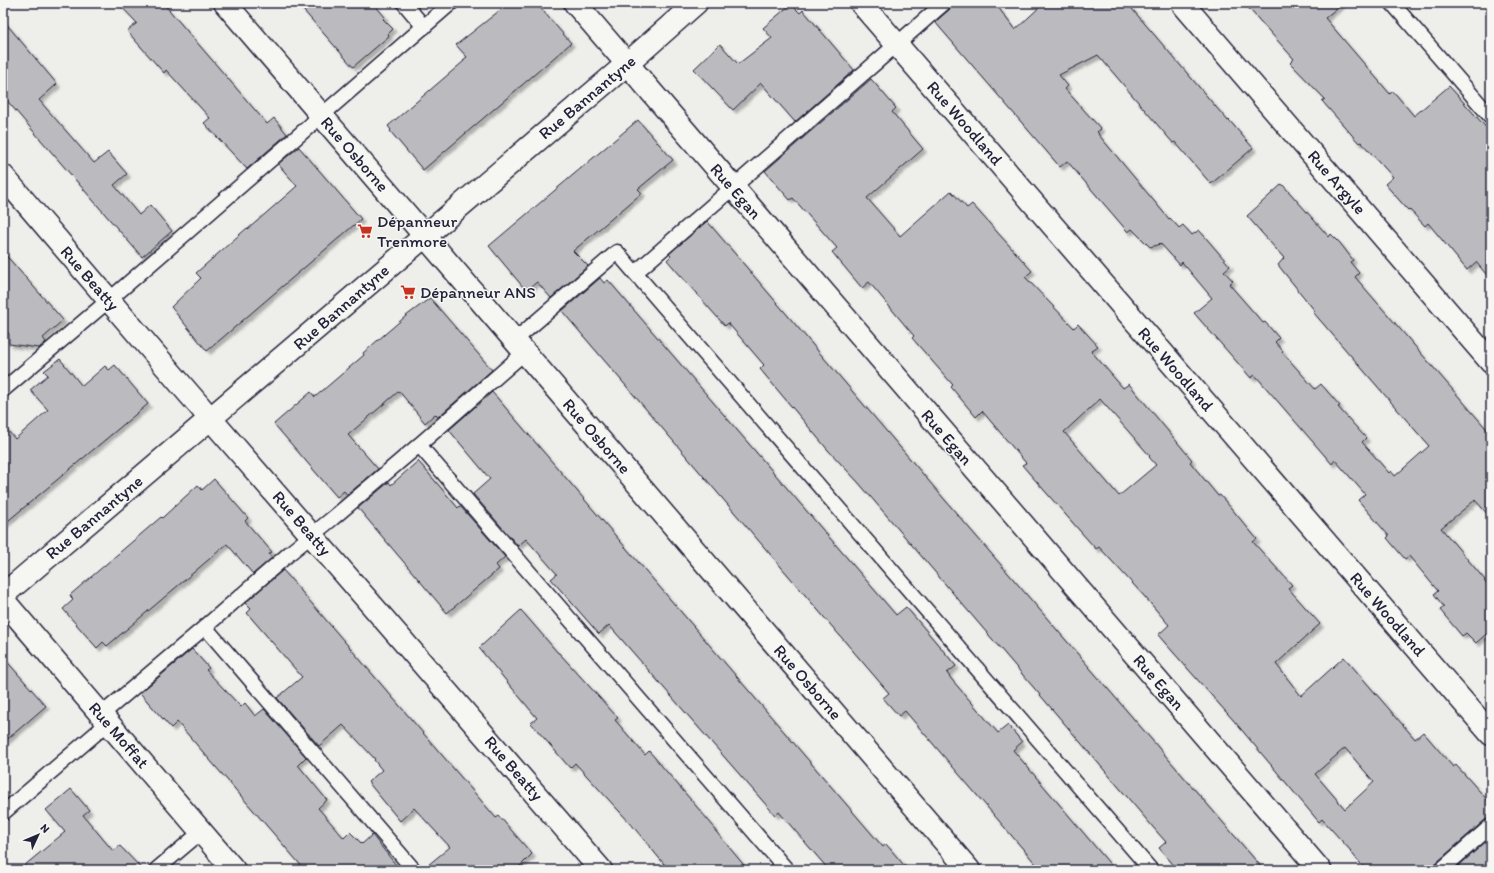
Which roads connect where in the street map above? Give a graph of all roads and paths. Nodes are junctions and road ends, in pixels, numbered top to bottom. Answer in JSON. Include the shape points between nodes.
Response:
{"nodes":[{"id":1,"x":225,"y":3,"type":"edge"},
{"id":2,"x":404,"y":3,"type":"edge"},
{"id":3,"x":451,"y":3,"type":"edge"},
{"id":4,"x":575,"y":3,"type":"edge"},
{"id":5,"x":696,"y":3,"type":"edge"},
{"id":6,"x":861,"y":3,"type":"edge"},
{"id":7,"x":944,"y":3,"type":"edge"},
{"id":8,"x":1182,"y":3,"type":"edge"},
{"id":9,"x":1392,"y":3,"type":"edge"},
{"id":10,"x":424,"y":27,"type":"junction"},
{"id":11,"x":896,"y":44,"type":"junction"},
{"id":12,"x":627,"y":64,"type":"junction"},
{"id":13,"x":322,"y":116,"type":"junction"},
{"id":14,"x":1491,"y":117,"type":"edge"},
{"id":15,"x":3,"y":176,"type":"edge"},
{"id":16,"x":734,"y":188,"type":"junction"},
{"id":17,"x":425,"y":235,"type":"junction"},
{"id":18,"x":635,"y":273,"type":"junction"},
{"id":19,"x":109,"y":300,"type":"junction"},
{"id":20,"x":520,"y":346,"type":"junction"},
{"id":21,"x":1491,"y":362,"type":"edge"},
{"id":22,"x":3,"y":390,"type":"edge"},
{"id":23,"x":211,"y":418,"type":"junction"},
{"id":24,"x":419,"y":445,"type":"junction"},
{"id":25,"x":312,"y":535,"type":"junction"},
{"id":26,"x":3,"y":595,"type":"edge"},
{"id":27,"x":3,"y":600,"type":"edge"},
{"id":28,"x":205,"y":627,"type":"junction"},
{"id":29,"x":104,"y":719,"type":"junction"},
{"id":30,"x":1491,"y":734,"type":"edge"},
{"id":31,"x":3,"y":813,"type":"edge"},
{"id":32,"x":1491,"y":826,"type":"edge"},
{"id":33,"x":201,"y":832,"type":"junction"},
{"id":34,"x":156,"y":870,"type":"edge"},
{"id":35,"x":234,"y":870,"type":"edge"},
{"id":36,"x":414,"y":870,"type":"edge"},
{"id":37,"x":601,"y":870,"type":"edge"},
{"id":38,"x":787,"y":870,"type":"edge"},
{"id":39,"x":969,"y":870,"type":"edge"},
{"id":40,"x":1151,"y":870,"type":"edge"},
{"id":41,"x":1320,"y":870,"type":"edge"},
{"id":42,"x":1441,"y":870,"type":"edge"}],
"edges":[{"from":1,"to":13,"type":"street","name":"Rue Osborne"},
{"from":2,"to":10,"type":"lane"},
{"from":3,"to":10,"type":"lane"},
{"from":4,"to":12,"type":"street","name":"Rue Egan"},
{"from":5,"to":12,"type":"street","name":"Rue Bannantyne"},
{"from":6,"to":11,"type":"street","name":"Rue Woodland"},
{"from":7,"to":11,"type":"lane"},
{"from":8,"to":21,"type":"street","name":"Rue Argyle"},
{"from":9,"to":14,"type":"lane"},
{"from":10,"to":13,"type":"lane"},
{"from":11,"to":16,"type":"lane"},
{"from":11,"to":30,"type":"street","name":"Rue Woodland"},
{"from":12,"to":16,"type":"street","name":"Rue Egan"},
{"from":12,"to":17,"type":"street","name":"Rue Bannantyne"},
{"from":13,"to":17,"type":"street","name":"Rue Osborne"},
{"from":13,"to":19,"type":"lane"},
{"from":15,"to":19,"type":"street","name":"Rue Beatty"},
{"from":16,"to":18,"type":"lane"},
{"from":16,"to":41,"type":"street","name":"Rue Egan"},
{"from":17,"to":20,"type":"street","name":"Rue Osborne"},
{"from":17,"to":23,"type":"street","name":"Rue Bannantyne"},
{"from":18,"to":20,"type":"lane","via":[[617,252]]},
{"from":18,"to":40,"type":"lane"},
{"from":19,"to":22,"type":"lane"},
{"from":19,"to":23,"type":"street","name":"Rue Beatty"},
{"from":20,"to":24,"type":"lane"},
{"from":20,"to":39,"type":"street","name":"Rue Osborne"},
{"from":23,"to":25,"type":"street","name":"Rue Beatty"},
{"from":23,"to":26,"type":"street","name":"Rue Bannantyne"},
{"from":24,"to":25,"type":"lane"},
{"from":24,"to":38,"type":"lane"},
{"from":25,"to":28,"type":"lane"},
{"from":25,"to":37,"type":"street","name":"Rue Beatty"},
{"from":27,"to":29,"type":"street","name":"Rue Moffat"},
{"from":28,"to":29,"type":"lane"},
{"from":28,"to":36,"type":"lane"},
{"from":29,"to":31,"type":"lane"},
{"from":29,"to":33,"type":"street","name":"Rue Moffat"},
{"from":32,"to":42,"type":"lane"},
{"from":33,"to":34,"type":"lane"},
{"from":33,"to":35,"type":"street","name":"Rue Moffat"}]}
